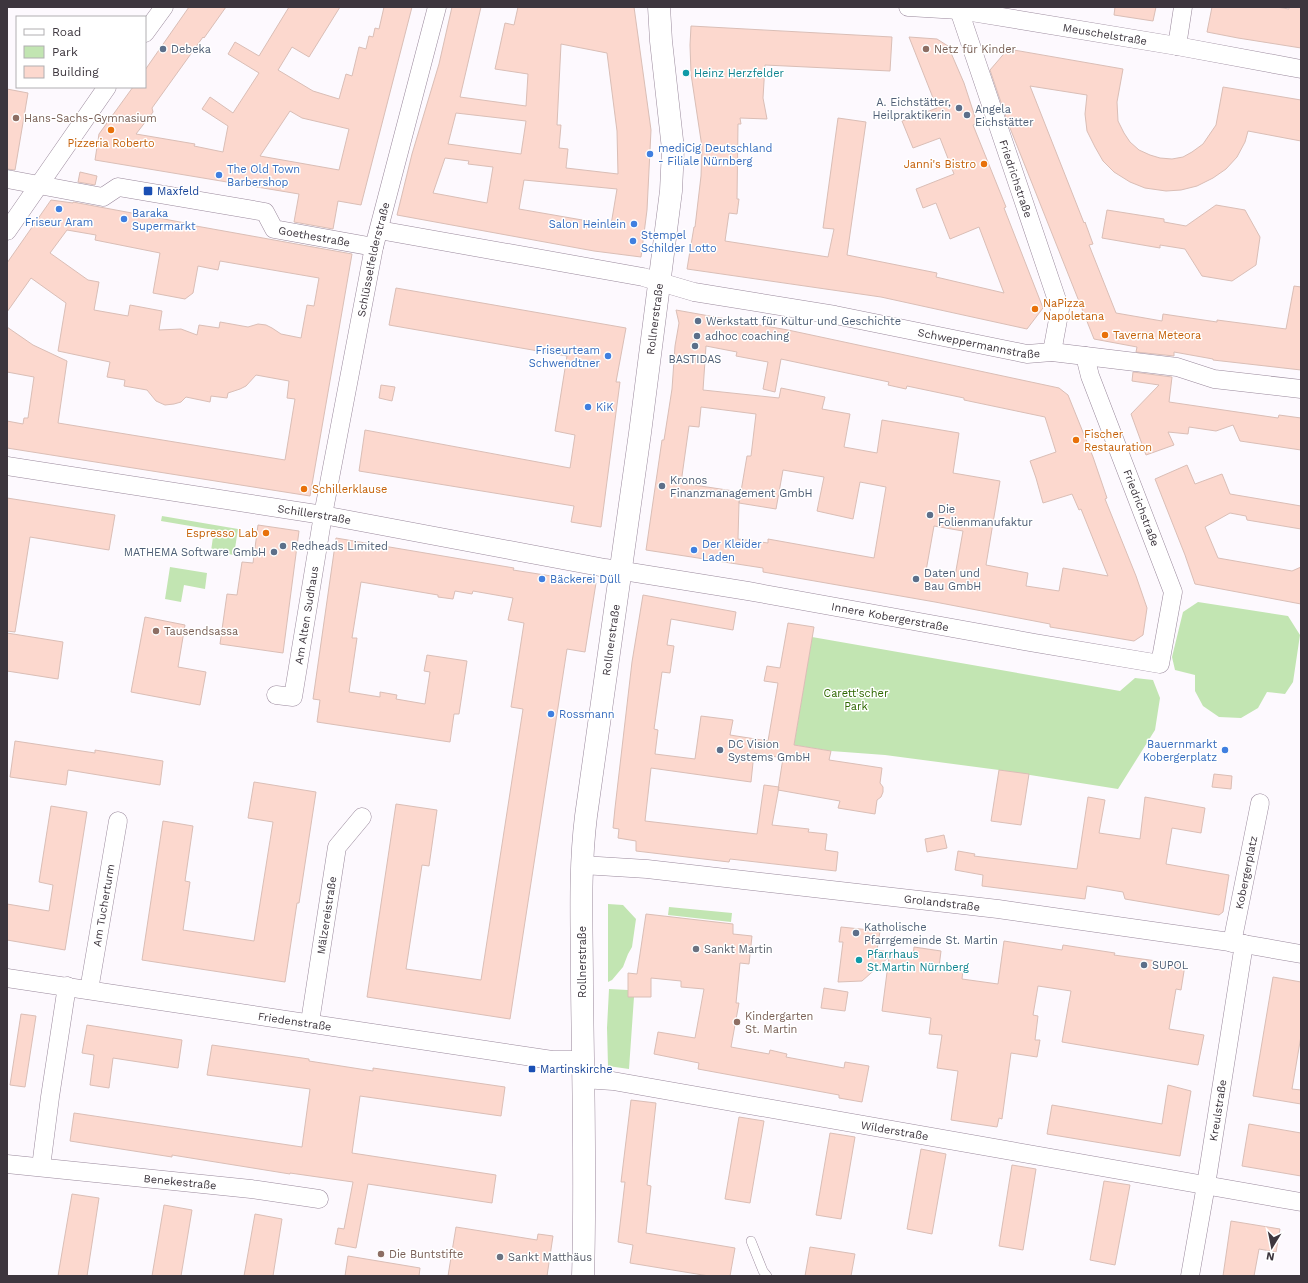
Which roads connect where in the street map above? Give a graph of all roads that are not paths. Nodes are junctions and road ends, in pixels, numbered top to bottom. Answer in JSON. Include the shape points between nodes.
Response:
{"nodes":[{"id":1,"x":164,"y":7,"type":"edge"},
{"id":2,"x":437,"y":7,"type":"edge"},
{"id":3,"x":659,"y":7,"type":"edge"},
{"id":4,"x":908,"y":7,"type":"edge"},
{"id":5,"x":1183,"y":7,"type":"edge"},
{"id":6,"x":959,"y":9,"type":"edge"},
{"id":7,"x":146,"y":32,"type":"edge"},
{"id":8,"x":1176,"y":46,"type":"junction"},
{"id":9,"x":1301,"y":69,"type":"edge"},
{"id":10,"x":106,"y":88,"type":"edge"},
{"id":11,"x":7,"y":179,"type":"edge"},
{"id":12,"x":39,"y":185,"type":"junction"},
{"id":13,"x":378,"y":230,"type":"junction"},
{"id":14,"x":7,"y":231,"type":"edge"},
{"id":15,"x":374,"y":247,"type":"junction"},
{"id":16,"x":660,"y":282,"type":"junction"},
{"id":17,"x":1052,"y":352,"type":"junction"},
{"id":18,"x":1085,"y":356,"type":"junction"},
{"id":19,"x":1301,"y":389,"type":"edge"},
{"id":20,"x":7,"y":466,"type":"edge"},
{"id":21,"x":323,"y":516,"type":"junction"},
{"id":22,"x":620,"y":571,"type":"junction"},
{"id":23,"x":1160,"y":664,"type":"joint"},
{"id":24,"x":276,"y":695,"type":"dead end"},
{"id":25,"x":1260,"y":802,"type":"dead end"},
{"id":26,"x":362,"y":817,"type":"dead end"},
{"id":27,"x":118,"y":821,"type":"dead end"},
{"id":28,"x":582,"y":865,"type":"junction"},
{"id":29,"x":1238,"y":944,"type":"junction"},
{"id":30,"x":1301,"y":954,"type":"edge"},
{"id":31,"x":7,"y":978,"type":"edge"},
{"id":32,"x":68,"y":986,"type":"junction"},
{"id":33,"x":89,"y":990,"type":"junction"},
{"id":34,"x":310,"y":1022,"type":"junction"},
{"id":35,"x":583,"y":1070,"type":"junction"},
{"id":36,"x":7,"y":1164,"type":"edge"},
{"id":37,"x":41,"y":1167,"type":"junction"},
{"id":38,"x":1206,"y":1185,"type":"junction"},
{"id":39,"x":319,"y":1199,"type":"dead end"},
{"id":40,"x":1301,"y":1202,"type":"edge"},
{"id":41,"x":751,"y":1241,"type":"dead end"},
{"id":42,"x":583,"y":1276,"type":"edge"},
{"id":43,"x":767,"y":1276,"type":"edge"},
{"id":44,"x":1190,"y":1276,"type":"edge"}],
"edges":[{"from":1,"to":7,"type":"street"},
{"from":2,"to":13,"type":"street","name":"Schlüsselfelderstraße"},
{"from":3,"to":16,"type":"street","name":"Rollnerstraße","via":[[673,169]]},
{"from":4,"to":6,"type":"street","name":"Meuschelstraße"},
{"from":5,"to":8,"type":"street"},
{"from":6,"to":8,"type":"street","name":"Meuschelstraße"},
{"from":6,"to":17,"type":"street","name":"Friedrichstraße","via":[[1060,309]]},
{"from":8,"to":9,"type":"street","name":"Meuschelstraße"},
{"from":10,"to":12,"type":"street"},
{"from":11,"to":12,"type":"street","name":"Goethestraße"},
{"from":12,"to":14,"type":"street"},
{"from":12,"to":15,"type":"street","name":"Goethestraße","via":[[103,196],[118,187],[265,212],[274,229]]},
{"from":13,"to":15,"type":"street","name":"Schlüsselfelderstraße"},
{"from":13,"to":16,"type":"street"},
{"from":15,"to":21,"type":"street","name":"Schlüsselfelderstraße"},
{"from":16,"to":17,"type":"street","name":"Schweppermannstraße","via":[[694,292],[835,314],[1027,354]]},
{"from":16,"to":22,"type":"street","name":"Rollnerstraße"},
{"from":17,"to":18,"type":"street","name":"Schweppermannstraße"},
{"from":18,"to":19,"type":"street","name":"Schweppermannstraße","via":[[1177,366],[1214,379]]},
{"from":18,"to":23,"type":"street","name":"Friedrichstraße","via":[[1090,376],[1173,592]]},
{"from":20,"to":21,"type":"street","name":"Schillerstraße"},
{"from":21,"to":22,"type":"street","name":"Schillerstraße"},
{"from":21,"to":24,"type":"street","name":"Am Alten Sudhaus","via":[[293,697]]},
{"from":22,"to":23,"type":"street","name":"Innere Kobergerstraße","via":[[755,592]]},
{"from":22,"to":28,"type":"street","name":"Rollnerstraße","via":[[586,816]]},
{"from":25,"to":29,"type":"street","name":"Kobergerplatz"},
{"from":26,"to":34,"type":"street","name":"Mälzereistraße","via":[[337,847]]},
{"from":27,"to":33,"type":"street","name":"Am Tucherturm"},
{"from":28,"to":29,"type":"street","name":"Grolandstraße","via":[[619,866],[976,906]]},
{"from":28,"to":35,"type":"street","name":"Rollnerstraße"},
{"from":29,"to":30,"type":"street","name":"Grolandstraße"},
{"from":29,"to":38,"type":"street","name":"Kreulstraße"},
{"from":31,"to":32,"type":"street","name":"Friedenstraße"},
{"from":32,"to":33,"type":"street","name":"Friedenstraße"},
{"from":32,"to":37,"type":"street"},
{"from":33,"to":34,"type":"street","name":"Friedenstraße"},
{"from":34,"to":35,"type":"street","name":"Friedenstraße","via":[[552,1060]]},
{"from":35,"to":38,"type":"street","name":"Wilderstraße","via":[[613,1081]]},
{"from":35,"to":42,"type":"street","name":"Rollnerstraße"},
{"from":36,"to":37,"type":"street","name":"Benekestraße"},
{"from":37,"to":39,"type":"street","name":"Benekestraße","via":[[251,1189]]},
{"from":38,"to":40,"type":"street","name":"Wilderstraße"},
{"from":38,"to":44,"type":"street","name":"Kreulstraße"},
{"from":41,"to":43,"type":"lane"}]}
